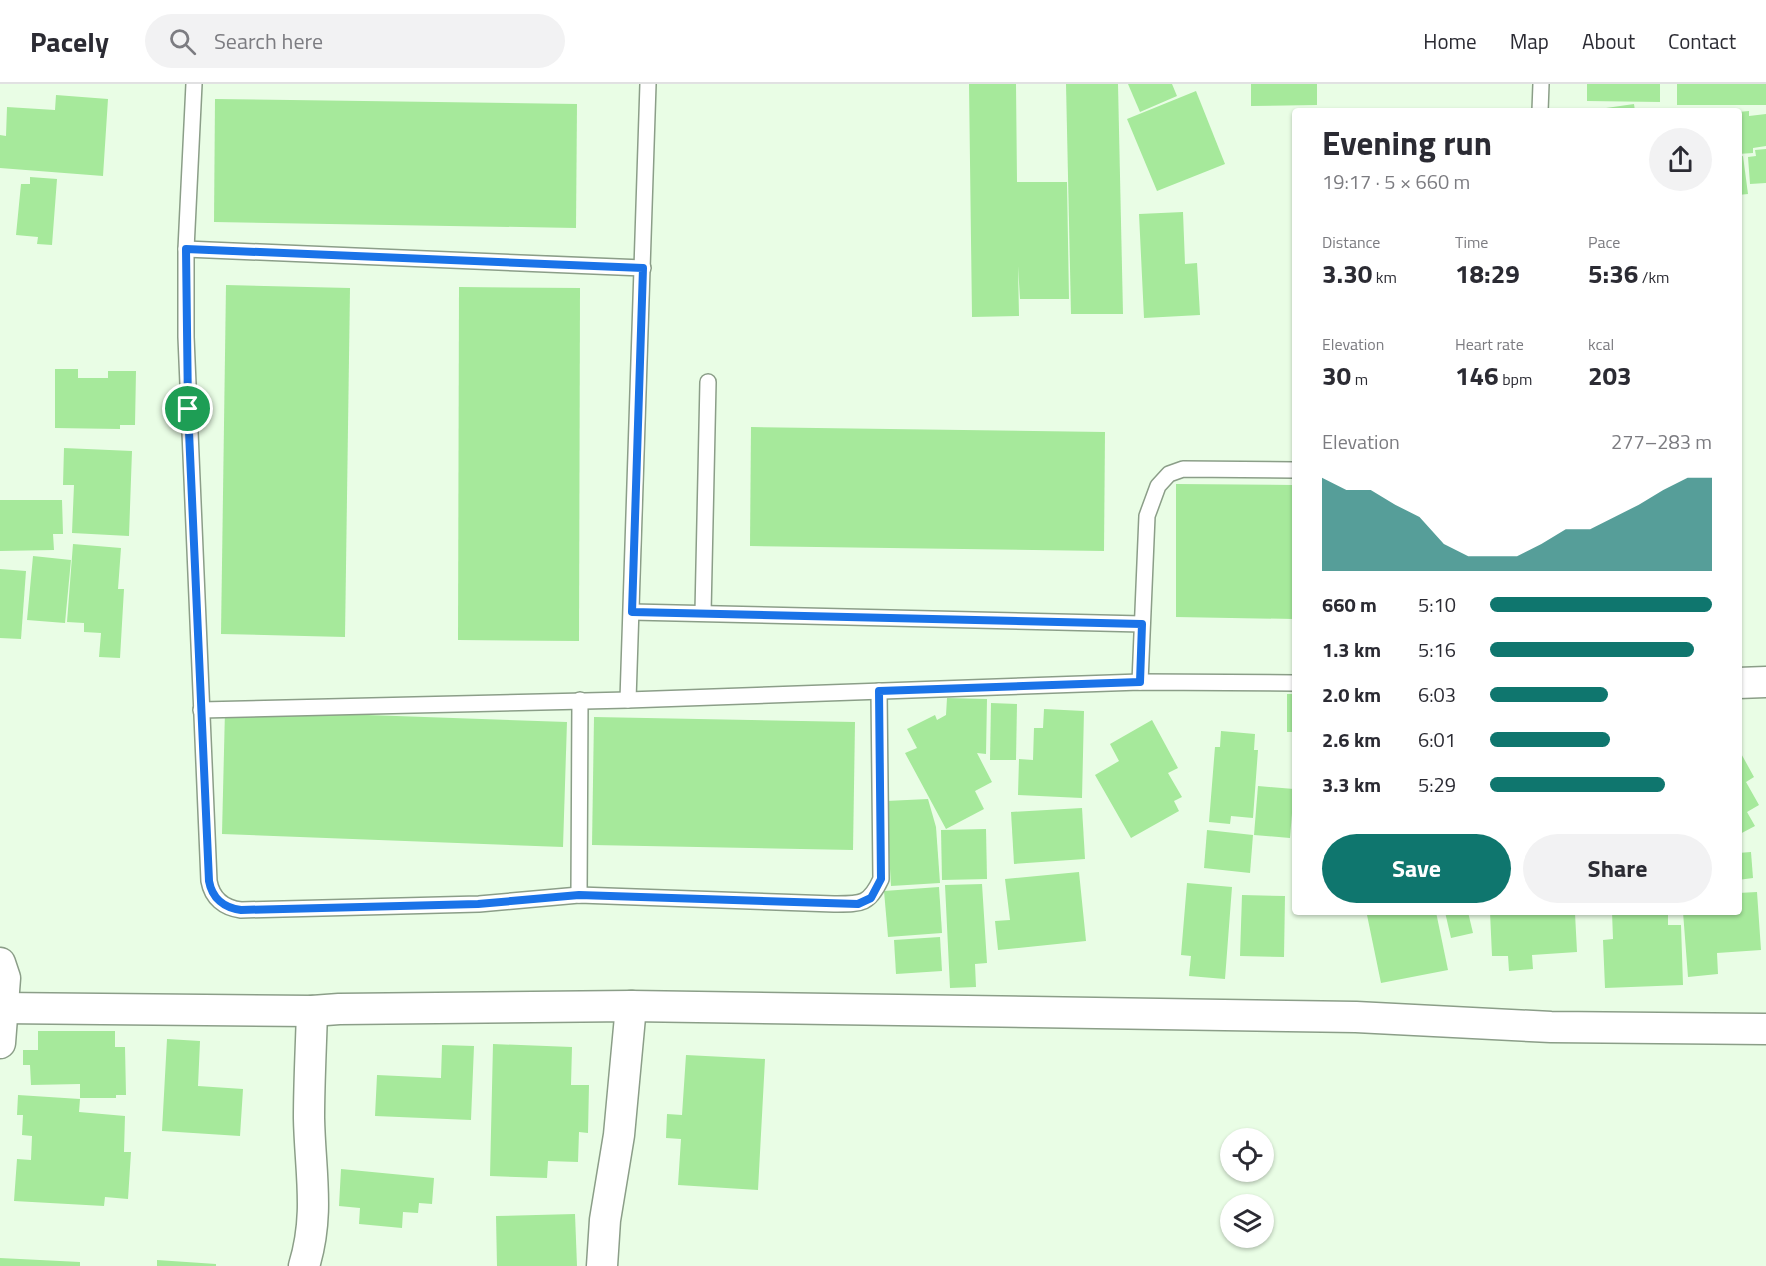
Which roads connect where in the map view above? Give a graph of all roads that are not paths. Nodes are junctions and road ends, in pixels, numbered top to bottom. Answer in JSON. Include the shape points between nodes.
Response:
{"nodes":[{"id":1,"x":194,"y":84,"type":"edge"},
{"id":2,"x":648,"y":84,"type":"edge"},
{"id":3,"x":1540,"y":84,"type":"edge"},
{"id":4,"x":1540,"y":108,"type":"edge"},
{"id":5,"x":186,"y":249,"type":"junction"},
{"id":6,"x":643,"y":268,"type":"junction"},
{"id":7,"x":708,"y":382,"type":"dead end"},
{"id":8,"x":1292,"y":470,"type":"edge"},
{"id":9,"x":632,"y":612,"type":"junction"},
{"id":10,"x":703,"y":613,"type":"junction"},
{"id":11,"x":1142,"y":624,"type":"junction"},
{"id":12,"x":1140,"y":682,"type":"junction"},
{"id":13,"x":1766,"y":682,"type":"edge"},
{"id":14,"x":1292,"y":683,"type":"edge"},
{"id":15,"x":1742,"y":683,"type":"edge"},
{"id":16,"x":879,"y":691,"type":"junction"},
{"id":17,"x":580,"y":700,"type":"junction"},
{"id":18,"x":628,"y":700,"type":"junction"},
{"id":19,"x":201,"y":710,"type":"junction"},
{"id":20,"x":579,"y":895,"type":"junction"},
{"id":21,"x":0,"y":963,"type":"edge"},
{"id":22,"x":631,"y":1006,"type":"junction"},
{"id":23,"x":2,"y":1008,"type":"edge"},
{"id":24,"x":312,"y":1011,"type":"junction"},
{"id":25,"x":1766,"y":1029,"type":"edge"},
{"id":26,"x":0,"y":1043,"type":"edge"},
{"id":27,"x":304,"y":1266,"type":"edge"},
{"id":28,"x":602,"y":1266,"type":"edge"}],
"edges":[{"from":1,"to":5,"type":"lane"},
{"from":2,"to":6,"type":"lane"},
{"from":3,"to":4,"type":"lane"},
{"from":5,"to":6,"type":"lane"},
{"from":5,"to":19,"type":"lane","via":[[188,409]]},
{"from":6,"to":9,"type":"lane"},
{"from":7,"to":10,"type":"lane"},
{"from":8,"to":11,"type":"lane","via":[[1183,469],[1169,474],[1158,486],[1148,516]]},
{"from":9,"to":10,"type":"lane"},
{"from":9,"to":18,"type":"lane"},
{"from":10,"to":11,"type":"lane"},
{"from":11,"to":12,"type":"lane"},
{"from":12,"to":14,"type":"lane"},
{"from":12,"to":16,"type":"lane"},
{"from":13,"to":15,"type":"street"},
{"from":16,"to":18,"type":"lane"},
{"from":16,"to":20,"type":"lane","via":[[881,879],[871,898],[858,904],[834,904]]},
{"from":17,"to":18,"type":"lane"},
{"from":17,"to":19,"type":"lane"},
{"from":17,"to":20,"type":"lane"},
{"from":19,"to":20,"type":"lane","via":[[209,881],[214,895],[227,906],[241,910],[478,904]]},
{"from":21,"to":23,"type":"street","via":[[5,978]]},
{"from":22,"to":24,"type":"street"},
{"from":22,"to":25,"type":"street","via":[[1345,1017],[1551,1027]]},
{"from":22,"to":28,"type":"street"},
{"from":23,"to":24,"type":"street"},
{"from":23,"to":26,"type":"street"},
{"from":24,"to":27,"type":"street","via":[[309,1120],[315,1200],[313,1237]]}]}
